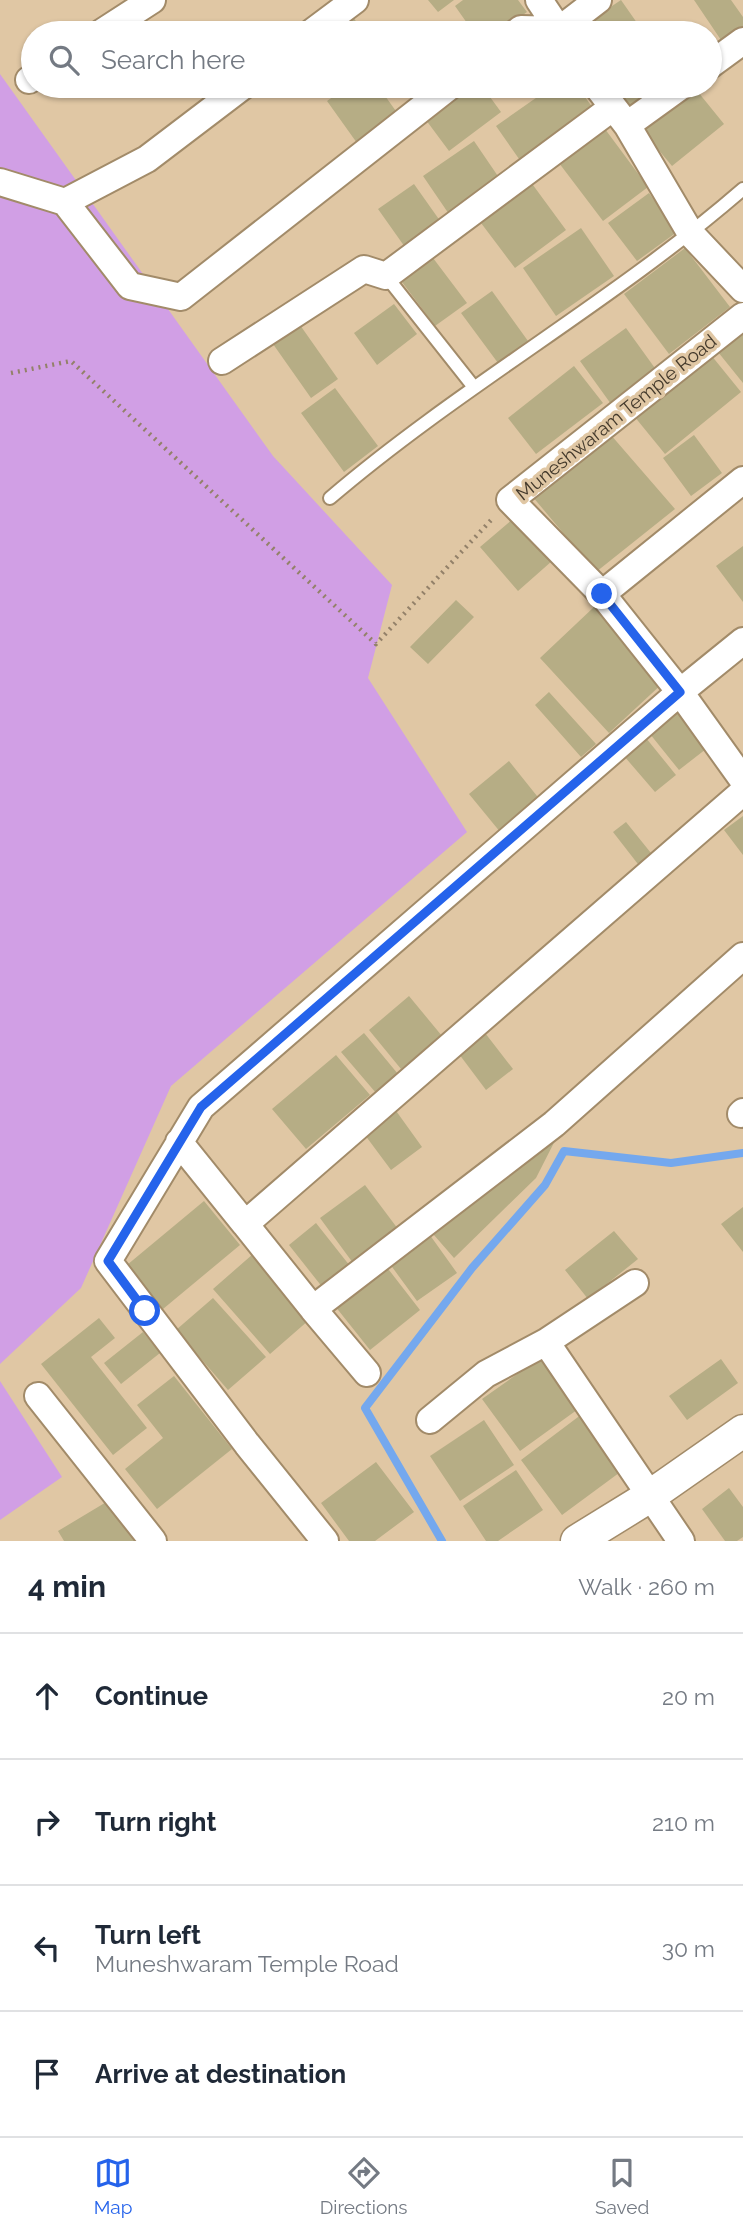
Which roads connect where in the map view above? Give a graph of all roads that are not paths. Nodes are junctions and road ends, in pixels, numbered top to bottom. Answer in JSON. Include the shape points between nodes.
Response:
{"nodes":[{"id":1,"x":152,"y":0,"type":"edge"},
{"id":2,"x":355,"y":0,"type":"edge"},
{"id":3,"x":539,"y":0,"type":"edge"},
{"id":4,"x":598,"y":0,"type":"edge"},
{"id":5,"x":120,"y":21,"type":"edge"},
{"id":6,"x":327,"y":21,"type":"edge"},
{"id":7,"x":553,"y":21,"type":"edge"},
{"id":8,"x":573,"y":21,"type":"edge"},
{"id":9,"x":743,"y":41,"type":"edge"},
{"id":10,"x":722,"y":56,"type":"edge"},
{"id":11,"x":227,"y":98,"type":"edge"},
{"id":12,"x":435,"y":98,"type":"edge"},
{"id":13,"x":606,"y":98,"type":"edge"},
{"id":14,"x":656,"y":98,"type":"edge"},
{"id":15,"x":619,"y":116,"type":"junction"},
{"id":16,"x":0,"y":182,"type":"edge"},
{"id":17,"x":743,"y":189,"type":"edge"},
{"id":18,"x":65,"y":202,"type":"junction"},
{"id":19,"x":691,"y":234,"type":"junction"},
{"id":20,"x":386,"y":276,"type":"junction"},
{"id":21,"x":743,"y":289,"type":"edge"},
{"id":22,"x":743,"y":316,"type":"edge"},
{"id":23,"x":222,"y":361,"type":"dead end"},
{"id":24,"x":473,"y":386,"type":"junction"},
{"id":25,"x":743,"y":480,"type":"edge"},
{"id":26,"x":330,"y":498,"type":"dead end"},
{"id":27,"x":602,"y":594,"type":"junction"},
{"id":28,"x":743,"y":641,"type":"edge"},
{"id":29,"x":680,"y":692,"type":"junction"},
{"id":30,"x":743,"y":780,"type":"edge"},
{"id":31,"x":743,"y":792,"type":"edge"},
{"id":32,"x":743,"y":956,"type":"edge"},
{"id":33,"x":179,"y":1142,"type":"junction"},
{"id":34,"x":245,"y":1224,"type":"junction"},
{"id":35,"x":635,"y":1283,"type":"dead end"},
{"id":36,"x":313,"y":1309,"type":"junction"},
{"id":37,"x":546,"y":1342,"type":"junction"},
{"id":38,"x":367,"y":1373,"type":"dead end"},
{"id":39,"x":38,"y":1396,"type":"dead end"},
{"id":40,"x":430,"y":1420,"type":"dead end"},
{"id":41,"x":743,"y":1431,"type":"edge"},
{"id":42,"x":650,"y":1496,"type":"junction"},
{"id":43,"x":153,"y":1541,"type":"edge"},
{"id":44,"x":325,"y":1541,"type":"edge"},
{"id":45,"x":577,"y":1541,"type":"edge"},
{"id":46,"x":681,"y":1541,"type":"edge"}],
"edges":[{"from":1,"to":5,"type":"street"},
{"from":2,"to":6,"type":"street"},
{"from":3,"to":7,"type":"street"},
{"from":4,"to":8,"type":"street"},
{"from":9,"to":10,"type":"street"},
{"from":11,"to":18,"type":"street","via":[[147,159]]},
{"from":12,"to":18,"type":"street","via":[[181,297],[130,286]]},
{"from":13,"to":15,"type":"street"},
{"from":14,"to":15,"type":"street"},
{"from":15,"to":19,"type":"street"},
{"from":15,"to":20,"type":"street"},
{"from":16,"to":18,"type":"street"},
{"from":17,"to":19,"type":"lane"},
{"from":19,"to":21,"type":"street"},
{"from":19,"to":24,"type":"lane"},
{"from":20,"to":23,"type":"street","via":[[364,269]]},
{"from":20,"to":24,"type":"lane"},
{"from":22,"to":27,"type":"street","name":"Muneshwaram Temple Road","via":[[510,500]]},
{"from":24,"to":26,"type":"lane"},
{"from":25,"to":27,"type":"street"},
{"from":27,"to":29,"type":"street","name":"Muneshwaram Temple Road"},
{"from":28,"to":29,"type":"street"},
{"from":29,"to":30,"type":"street","name":"Muneshwaram Temple Road"},
{"from":29,"to":33,"type":"street","via":[[201,1107]]},
{"from":31,"to":34,"type":"street"},
{"from":32,"to":36,"type":"street","via":[[554,1124]]},
{"from":33,"to":34,"type":"street"},
{"from":33,"to":44,"type":"street","via":[[108,1261]]},
{"from":34,"to":36,"type":"street"},
{"from":35,"to":37,"type":"street"},
{"from":36,"to":38,"type":"street"},
{"from":37,"to":40,"type":"street","via":[[486,1374]]},
{"from":37,"to":42,"type":"street"},
{"from":39,"to":43,"type":"street"},
{"from":41,"to":42,"type":"street"},
{"from":42,"to":45,"type":"street"},
{"from":42,"to":46,"type":"street"}]}
